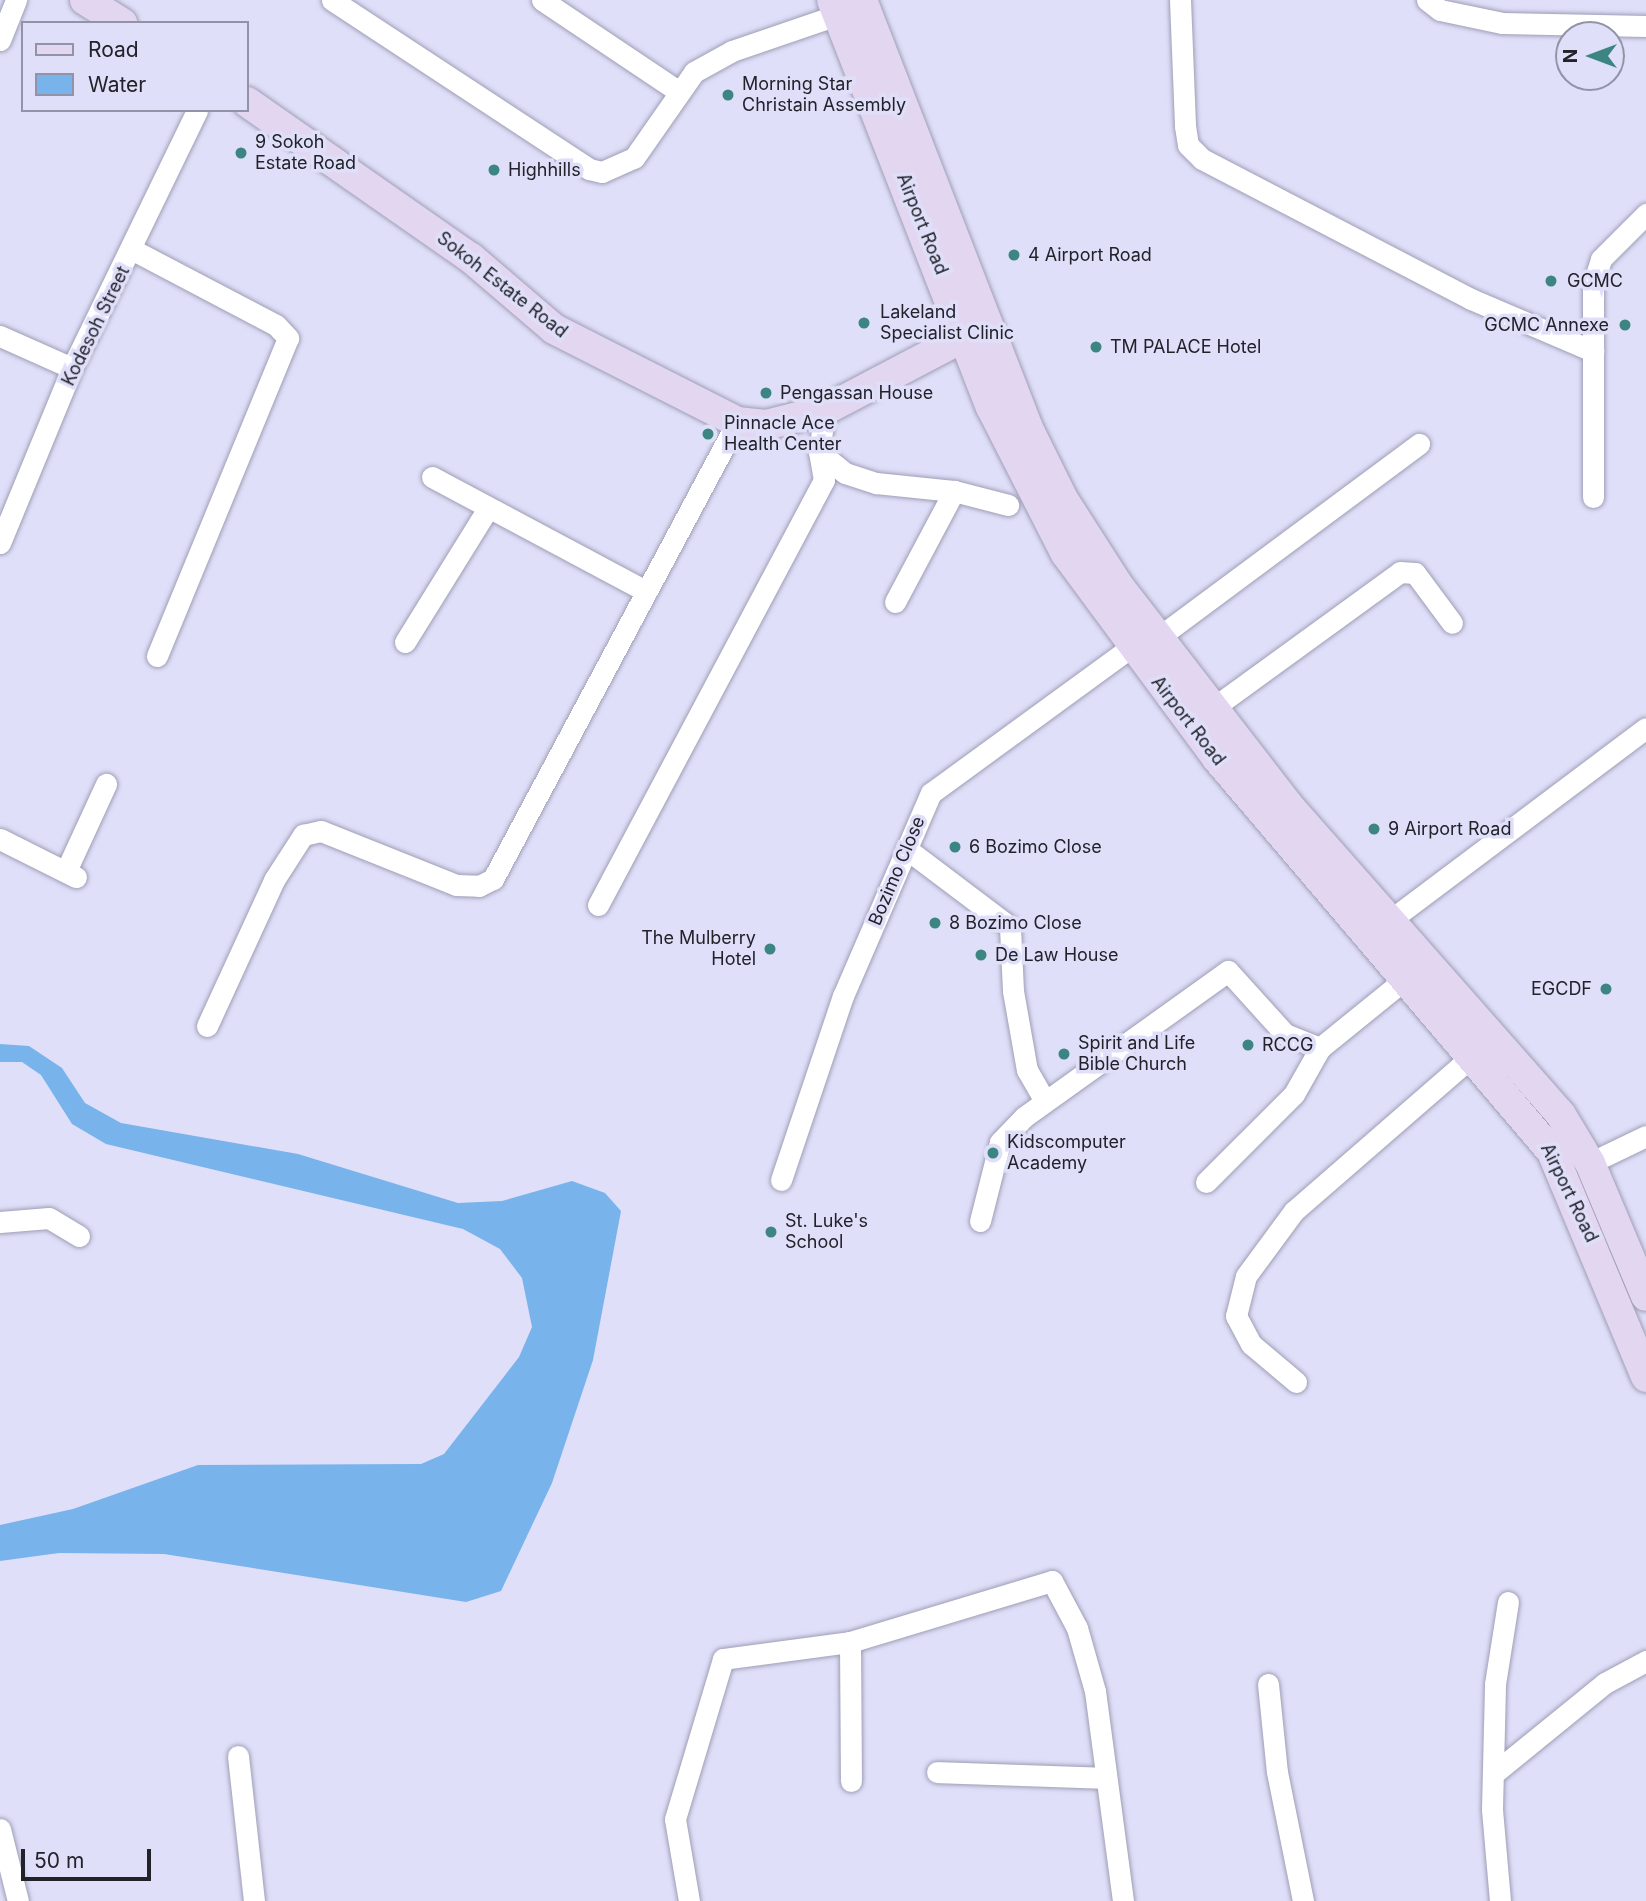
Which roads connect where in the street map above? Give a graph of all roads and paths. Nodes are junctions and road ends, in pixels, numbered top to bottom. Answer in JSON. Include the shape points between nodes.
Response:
{"nodes":[{"id":1,"x":16,"y":0,"type":"edge"},
{"id":2,"x":85,"y":0,"type":"edge"},
{"id":3,"x":332,"y":0,"type":"edge"},
{"id":4,"x":542,"y":0,"type":"edge"},
{"id":5,"x":1180,"y":0,"type":"edge"},
{"id":6,"x":1427,"y":0,"type":"edge"},
{"id":7,"x":844,"y":5,"type":"edge"},
{"id":8,"x":119,"y":21,"type":"edge"},
{"id":9,"x":1646,"y":26,"type":"edge"},
{"id":10,"x":0,"y":40,"type":"edge"},
{"id":11,"x":678,"y":91,"type":"junction"},
{"id":12,"x":248,"y":103,"type":"edge"},
{"id":13,"x":196,"y":112,"type":"edge"},
{"id":14,"x":1646,"y":214,"type":"edge"},
{"id":15,"x":133,"y":250,"type":"junction"},
{"id":16,"x":0,"y":336,"type":"edge"},
{"id":17,"x":966,"y":336,"type":"junction"},
{"id":18,"x":1593,"y":351,"type":"junction"},
{"id":19,"x":72,"y":368,"type":"junction"},
{"id":20,"x":825,"y":410,"type":"junction"},
{"id":21,"x":737,"y":422,"type":"junction"},
{"id":22,"x":1419,"y":444,"type":"dead end"},
{"id":23,"x":819,"y":452,"type":"junction"},
{"id":24,"x":432,"y":477,"type":"dead end"},
{"id":25,"x":954,"y":491,"type":"junction"},
{"id":26,"x":1593,"y":497,"type":"dead end"},
{"id":27,"x":1008,"y":505,"type":"dead end"},
{"id":28,"x":488,"y":508,"type":"junction"},
{"id":29,"x":0,"y":543,"type":"edge"},
{"id":30,"x":644,"y":590,"type":"junction"},
{"id":31,"x":895,"y":602,"type":"dead end"},
{"id":32,"x":1452,"y":623,"type":"dead end"},
{"id":33,"x":1159,"y":637,"type":"junction"},
{"id":34,"x":405,"y":642,"type":"dead end"},
{"id":35,"x":1130,"y":648,"type":"junction"},
{"id":36,"x":157,"y":656,"type":"dead end"},
{"id":37,"x":1213,"y":708,"type":"junction"},
{"id":38,"x":1646,"y":728,"type":"edge"},
{"id":39,"x":1226,"y":748,"type":"junction"},
{"id":40,"x":106,"y":784,"type":"dead end"},
{"id":41,"x":0,"y":839,"type":"edge"},
{"id":42,"x":908,"y":850,"type":"junction"},
{"id":43,"x":598,"y":905,"type":"dead end"},
{"id":44,"x":1389,"y":921,"type":"junction"},
{"id":45,"x":1404,"y":980,"type":"junction"},
{"id":46,"x":207,"y":1026,"type":"dead end"},
{"id":47,"x":1320,"y":1048,"type":"junction"},
{"id":48,"x":1472,"y":1056,"type":"junction"},
{"id":49,"x":1043,"y":1098,"type":"junction"},
{"id":50,"x":1646,"y":1136,"type":"edge"},
{"id":51,"x":1590,"y":1163,"type":"junction"},
{"id":52,"x":781,"y":1180,"type":"dead end"},
{"id":53,"x":1206,"y":1182,"type":"dead end"},
{"id":54,"x":980,"y":1221,"type":"dead end"},
{"id":55,"x":0,"y":1222,"type":"edge"},
{"id":56,"x":79,"y":1236,"type":"dead end"},
{"id":57,"x":1646,"y":1296,"type":"edge"},
{"id":58,"x":1646,"y":1377,"type":"edge"},
{"id":59,"x":1296,"y":1382,"type":"dead end"},
{"id":60,"x":1508,"y":1602,"type":"dead end"},
{"id":61,"x":849,"y":1642,"type":"junction"},
{"id":62,"x":1646,"y":1661,"type":"edge"},
{"id":63,"x":1268,"y":1684,"type":"dead end"},
{"id":64,"x":238,"y":1756,"type":"dead end"},
{"id":65,"x":937,"y":1772,"type":"dead end"},
{"id":66,"x":1493,"y":1774,"type":"junction"},
{"id":67,"x":1106,"y":1778,"type":"junction"},
{"id":68,"x":851,"y":1781,"type":"dead end"},
{"id":69,"x":0,"y":1829,"type":"edge"},
{"id":70,"x":18,"y":1901,"type":"edge"},
{"id":71,"x":254,"y":1901,"type":"edge"},
{"id":72,"x":689,"y":1901,"type":"edge"},
{"id":73,"x":1124,"y":1901,"type":"edge"},
{"id":74,"x":1303,"y":1901,"type":"edge"},
{"id":75,"x":1500,"y":1901,"type":"edge"}],
"edges":[{"from":1,"to":10,"type":"street"},
{"from":2,"to":8,"type":"main road"},
{"from":3,"to":11,"type":"street","via":[[589,169],[618,168],[634,158]]},
{"from":4,"to":11,"type":"street"},
{"from":5,"to":18,"type":"street","via":[[1185,126],[1188,145],[1202,159],[1471,299]]},
{"from":6,"to":9,"type":"street","via":[[1440,10],[1502,23]]},
{"from":7,"to":11,"type":"street","via":[[732,51],[694,72]]},
{"from":7,"to":17,"type":"main road","name":"Airport Road"},
{"from":7,"to":33,"type":"main road","name":"Airport Road","via":[[1063,499]]},
{"from":12,"to":21,"type":"main road","name":"Sokoh Estate Road","via":[[471,258],[554,329]]},
{"from":13,"to":15,"type":"street","name":"Kodesoh Street"},
{"from":14,"to":18,"type":"street","via":[[1601,259],[1593,284]]},
{"from":15,"to":19,"type":"street","name":"Kodesoh Street"},
{"from":15,"to":36,"type":"street","via":[[276,325],[288,338]]},
{"from":16,"to":19,"type":"street"},
{"from":17,"to":20,"type":"main road","name":"Sokoh Estate Road"},
{"from":17,"to":35,"type":"main road","name":"Airport Road","via":[[1028,485]]},
{"from":18,"to":26,"type":"street"},
{"from":19,"to":29,"type":"street","name":"Kodesoh Street"},
{"from":20,"to":21,"type":"main road","name":"Sokoh Estate Road","via":[[766,425]]},
{"from":20,"to":23,"type":"street"},
{"from":21,"to":30,"type":"street"},
{"from":22,"to":33,"type":"street"},
{"from":23,"to":25,"type":"street","via":[[845,473],[876,483]]},
{"from":23,"to":43,"type":"street","via":[[824,480]]},
{"from":24,"to":28,"type":"street"},
{"from":25,"to":27,"type":"street"},
{"from":25,"to":31,"type":"street"},
{"from":28,"to":30,"type":"street"},
{"from":28,"to":34,"type":"street"},
{"from":30,"to":46,"type":"street","via":[[493,879],[456,885],[321,831],[303,835],[274,880]]},
{"from":32,"to":37,"type":"street","via":[[1415,573],[1400,572]]},
{"from":33,"to":37,"type":"main road","name":"Airport Road"},
{"from":35,"to":39,"type":"main road","name":"Airport Road"},
{"from":35,"to":42,"type":"street","name":"Bozimo Close","via":[[931,793]]},
{"from":37,"to":39,"type":"main road","name":"Airport Road"},
{"from":38,"to":44,"type":"street"},
{"from":39,"to":44,"type":"main road","name":"Airport Road"},
{"from":39,"to":45,"type":"main road","name":"Airport Road"},
{"from":40,"to":41,"type":"street","via":[[71,874]]},
{"from":42,"to":49,"type":"street","via":[[1010,927],[1013,991],[1027,1070]]},
{"from":42,"to":52,"type":"street","name":"Bozimo Close","via":[[843,996]]},
{"from":44,"to":51,"type":"main road","name":"Airport Road","via":[[1560,1115]]},
{"from":45,"to":47,"type":"street"},
{"from":45,"to":48,"type":"main road","name":"Airport Road"},
{"from":47,"to":49,"type":"street","via":[[1286,1034],[1228,971]]},
{"from":47,"to":53,"type":"street","via":[[1294,1094]]},
{"from":48,"to":58,"type":"main road","name":"Airport Road","via":[[1552,1152]]},
{"from":48,"to":59,"type":"street","via":[[1294,1211],[1246,1276],[1236,1316],[1251,1345]]},
{"from":49,"to":54,"type":"street","via":[[1000,1142]]},
{"from":50,"to":51,"type":"street"},
{"from":51,"to":57,"type":"main road","name":"Airport Road"},
{"from":55,"to":56,"type":"street","via":[[49,1218]]},
{"from":60,"to":66,"type":"street","via":[[1495,1684]]},
{"from":61,"to":67,"type":"street","via":[[1052,1581],[1077,1628],[1095,1690]]},
{"from":61,"to":68,"type":"street"},
{"from":61,"to":72,"type":"street","via":[[723,1659],[675,1819]]},
{"from":62,"to":66,"type":"street","via":[[1605,1683]]},
{"from":63,"to":74,"type":"street","via":[[1277,1772]]},
{"from":64,"to":71,"type":"street"},
{"from":65,"to":67,"type":"street"},
{"from":66,"to":75,"type":"street"},
{"from":67,"to":73,"type":"street"},
{"from":69,"to":70,"type":"street"}]}
